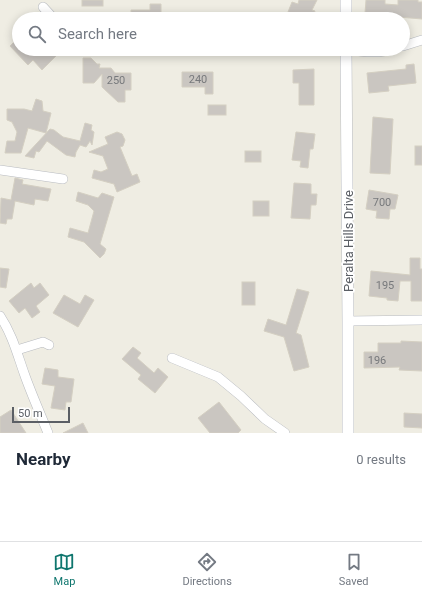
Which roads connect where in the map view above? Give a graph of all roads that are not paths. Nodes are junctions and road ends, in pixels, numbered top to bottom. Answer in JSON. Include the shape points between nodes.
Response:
{"nodes":[{"id":1,"x":346,"y":0,"type":"edge"},
{"id":2,"x":43,"y":7,"type":"dead end"},
{"id":3,"x":48,"y":12,"type":"edge"},
{"id":4,"x":346,"y":12,"type":"edge"},
{"id":5,"x":422,"y":40,"type":"edge"},
{"id":6,"x":410,"y":44,"type":"edge"},
{"id":7,"x":346,"y":56,"type":"edge"},
{"id":8,"x":0,"y":170,"type":"edge"},
{"id":9,"x":63,"y":179,"type":"dead end"},
{"id":10,"x":0,"y":316,"type":"edge"},
{"id":11,"x":422,"y":320,"type":"edge"},
{"id":12,"x":348,"y":321,"type":"junction"},
{"id":13,"x":49,"y":345,"type":"dead end"},
{"id":14,"x":17,"y":350,"type":"junction"},
{"id":15,"x":172,"y":358,"type":"dead end"},
{"id":16,"x":48,"y":433,"type":"edge"},
{"id":17,"x":285,"y":433,"type":"edge"},
{"id":18,"x":348,"y":433,"type":"edge"}],
"edges":[{"from":1,"to":4,"type":"street"},
{"from":2,"to":3,"type":"street"},
{"from":5,"to":6,"type":"street"},
{"from":7,"to":12,"type":"street","name":"Peralta Hills Drive"},
{"from":8,"to":9,"type":"street"},
{"from":10,"to":14,"type":"street"},
{"from":11,"to":12,"type":"street"},
{"from":12,"to":18,"type":"street","name":"Peralta Hills Drive"},
{"from":13,"to":14,"type":"street","via":[[43,342]]},
{"from":14,"to":16,"type":"street"},
{"from":15,"to":17,"type":"street","via":[[218,377],[265,419]]}]}
